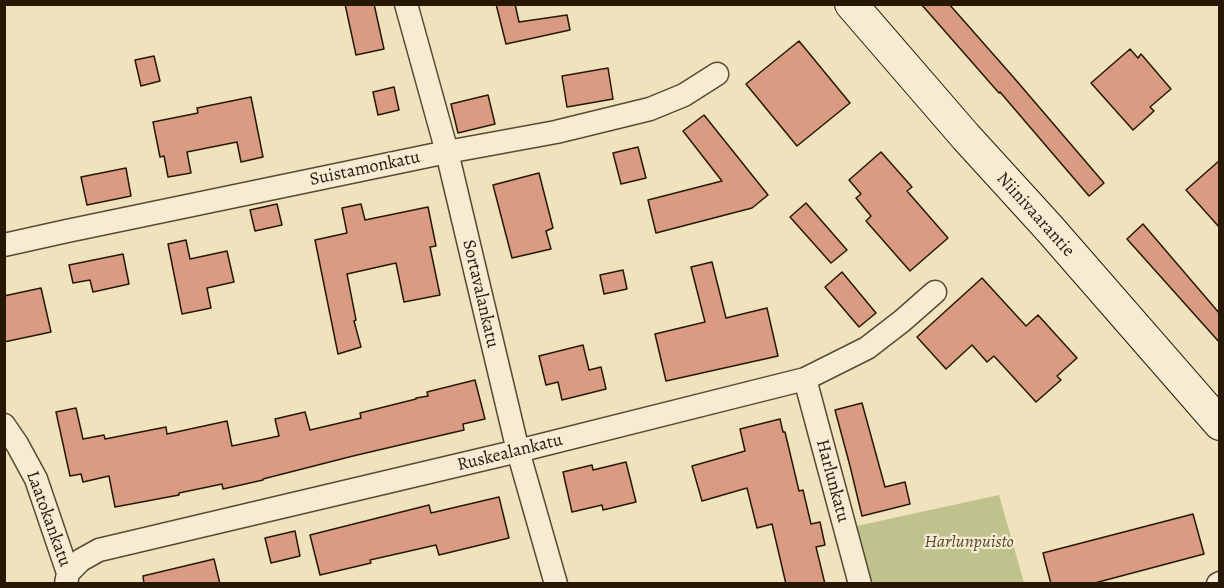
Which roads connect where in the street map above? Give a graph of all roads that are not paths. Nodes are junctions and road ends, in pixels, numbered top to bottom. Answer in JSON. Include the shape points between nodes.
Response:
{"nodes":[{"id":1,"x":406,"y":4,"type":"edge"},
{"id":2,"x":851,"y":4,"type":"edge"},
{"id":3,"x":717,"y":74,"type":"dead end"},
{"id":4,"x":447,"y":152,"type":"junction"},
{"id":5,"x":4,"y":245,"type":"edge"},
{"id":6,"x":935,"y":292,"type":"dead end"},
{"id":7,"x":804,"y":379,"type":"junction"},
{"id":8,"x":1220,"y":424,"type":"edge"},
{"id":9,"x":4,"y":425,"type":"edge"},
{"id":10,"x":518,"y":451,"type":"junction"},
{"id":11,"x":67,"y":578,"type":"edge"},
{"id":12,"x":556,"y":584,"type":"edge"},
{"id":13,"x":860,"y":584,"type":"edge"}],
"edges":[{"from":1,"to":4,"type":"street","name":"Sortavalankatu"},
{"from":2,"to":8,"type":"main road","name":"Niinivaarantie"},
{"from":3,"to":4,"type":"street","name":"Suistamonkatu","via":[[684,95],[650,108],[556,132]]},
{"from":4,"to":5,"type":"street","name":"Suistamonkatu"},
{"from":4,"to":10,"type":"street","name":"Sortavalankatu"},
{"from":6,"to":7,"type":"street","name":"Ruskealankatu","via":[[867,348]]},
{"from":7,"to":10,"type":"street","name":"Ruskealankatu"},
{"from":7,"to":13,"type":"street","name":"Harlunkatu"},
{"from":9,"to":11,"type":"street","name":"Laatokankatu","via":[[36,479]]},
{"from":10,"to":11,"type":"street","name":"Ruskealankatu","via":[[99,550],[81,561]]},
{"from":10,"to":12,"type":"street","name":"Sortavalankatu"}]}
